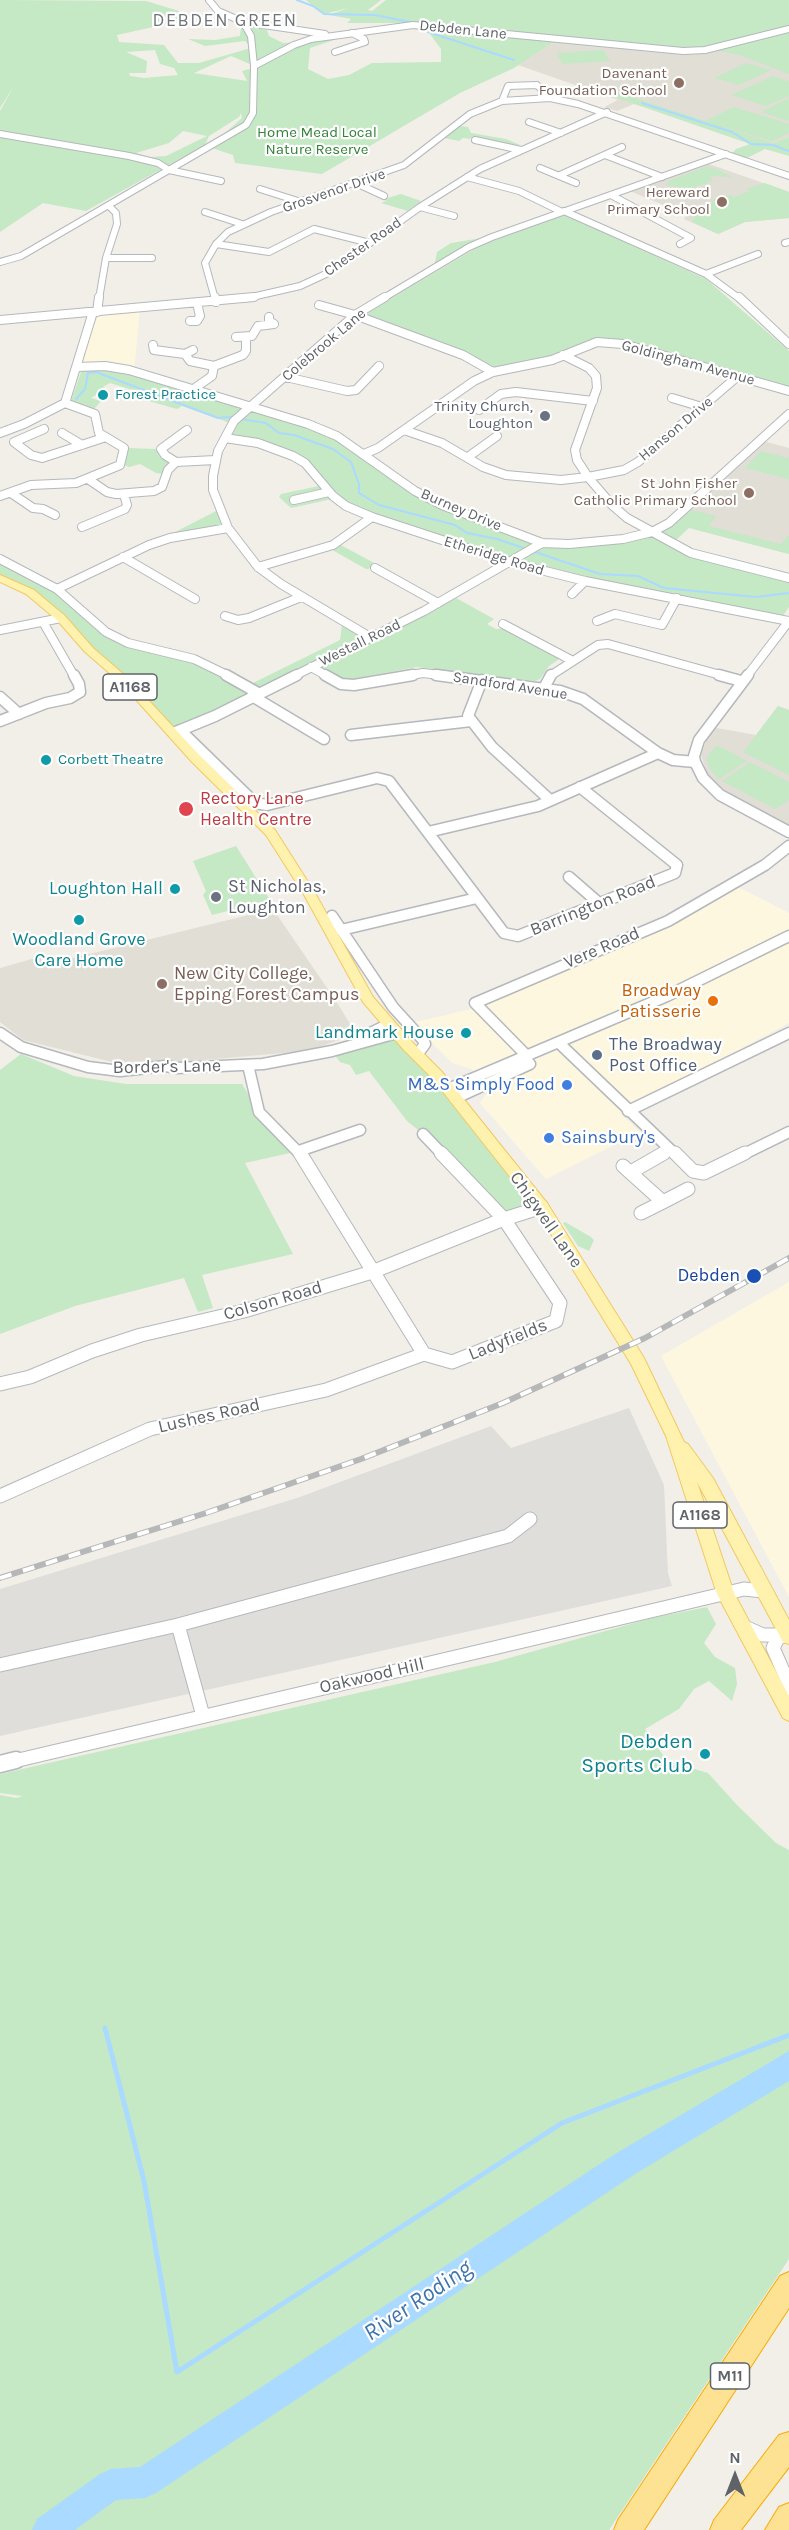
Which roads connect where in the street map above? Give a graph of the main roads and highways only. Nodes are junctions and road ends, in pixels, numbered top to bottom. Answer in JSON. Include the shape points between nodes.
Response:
{"nodes":[{"id":1,"x":0,"y":578,"type":"edge"},
{"id":2,"x":674,"y":1436,"type":"junction"},
{"id":3,"x":789,"y":1635,"type":"edge"},
{"id":4,"x":789,"y":1713,"type":"edge"},
{"id":5,"x":789,"y":2285,"type":"edge"},
{"id":6,"x":789,"y":2445,"type":"edge"},
{"id":7,"x":628,"y":2530,"type":"edge"},
{"id":8,"x":724,"y":2530,"type":"edge"}],
"edges":[{"from":1,"to":2,"type":"main road","name":"Chigwell Lane","number":"A1168","via":[[30,592],[61,618],[89,650],[177,732],[270,833],[368,999],[452,1093],[542,1207],[631,1350]]},
{"from":2,"to":3,"type":"main road","name":"Chigwell Lane","number":"A1168","via":[[707,1483]]},
{"from":2,"to":4,"type":"main road","name":"Chigwell Lane","number":"A1168","via":[[726,1594]]},
{"from":5,"to":7,"type":"highway","number":"M11"},
{"from":6,"to":8,"type":"highway"}]}
